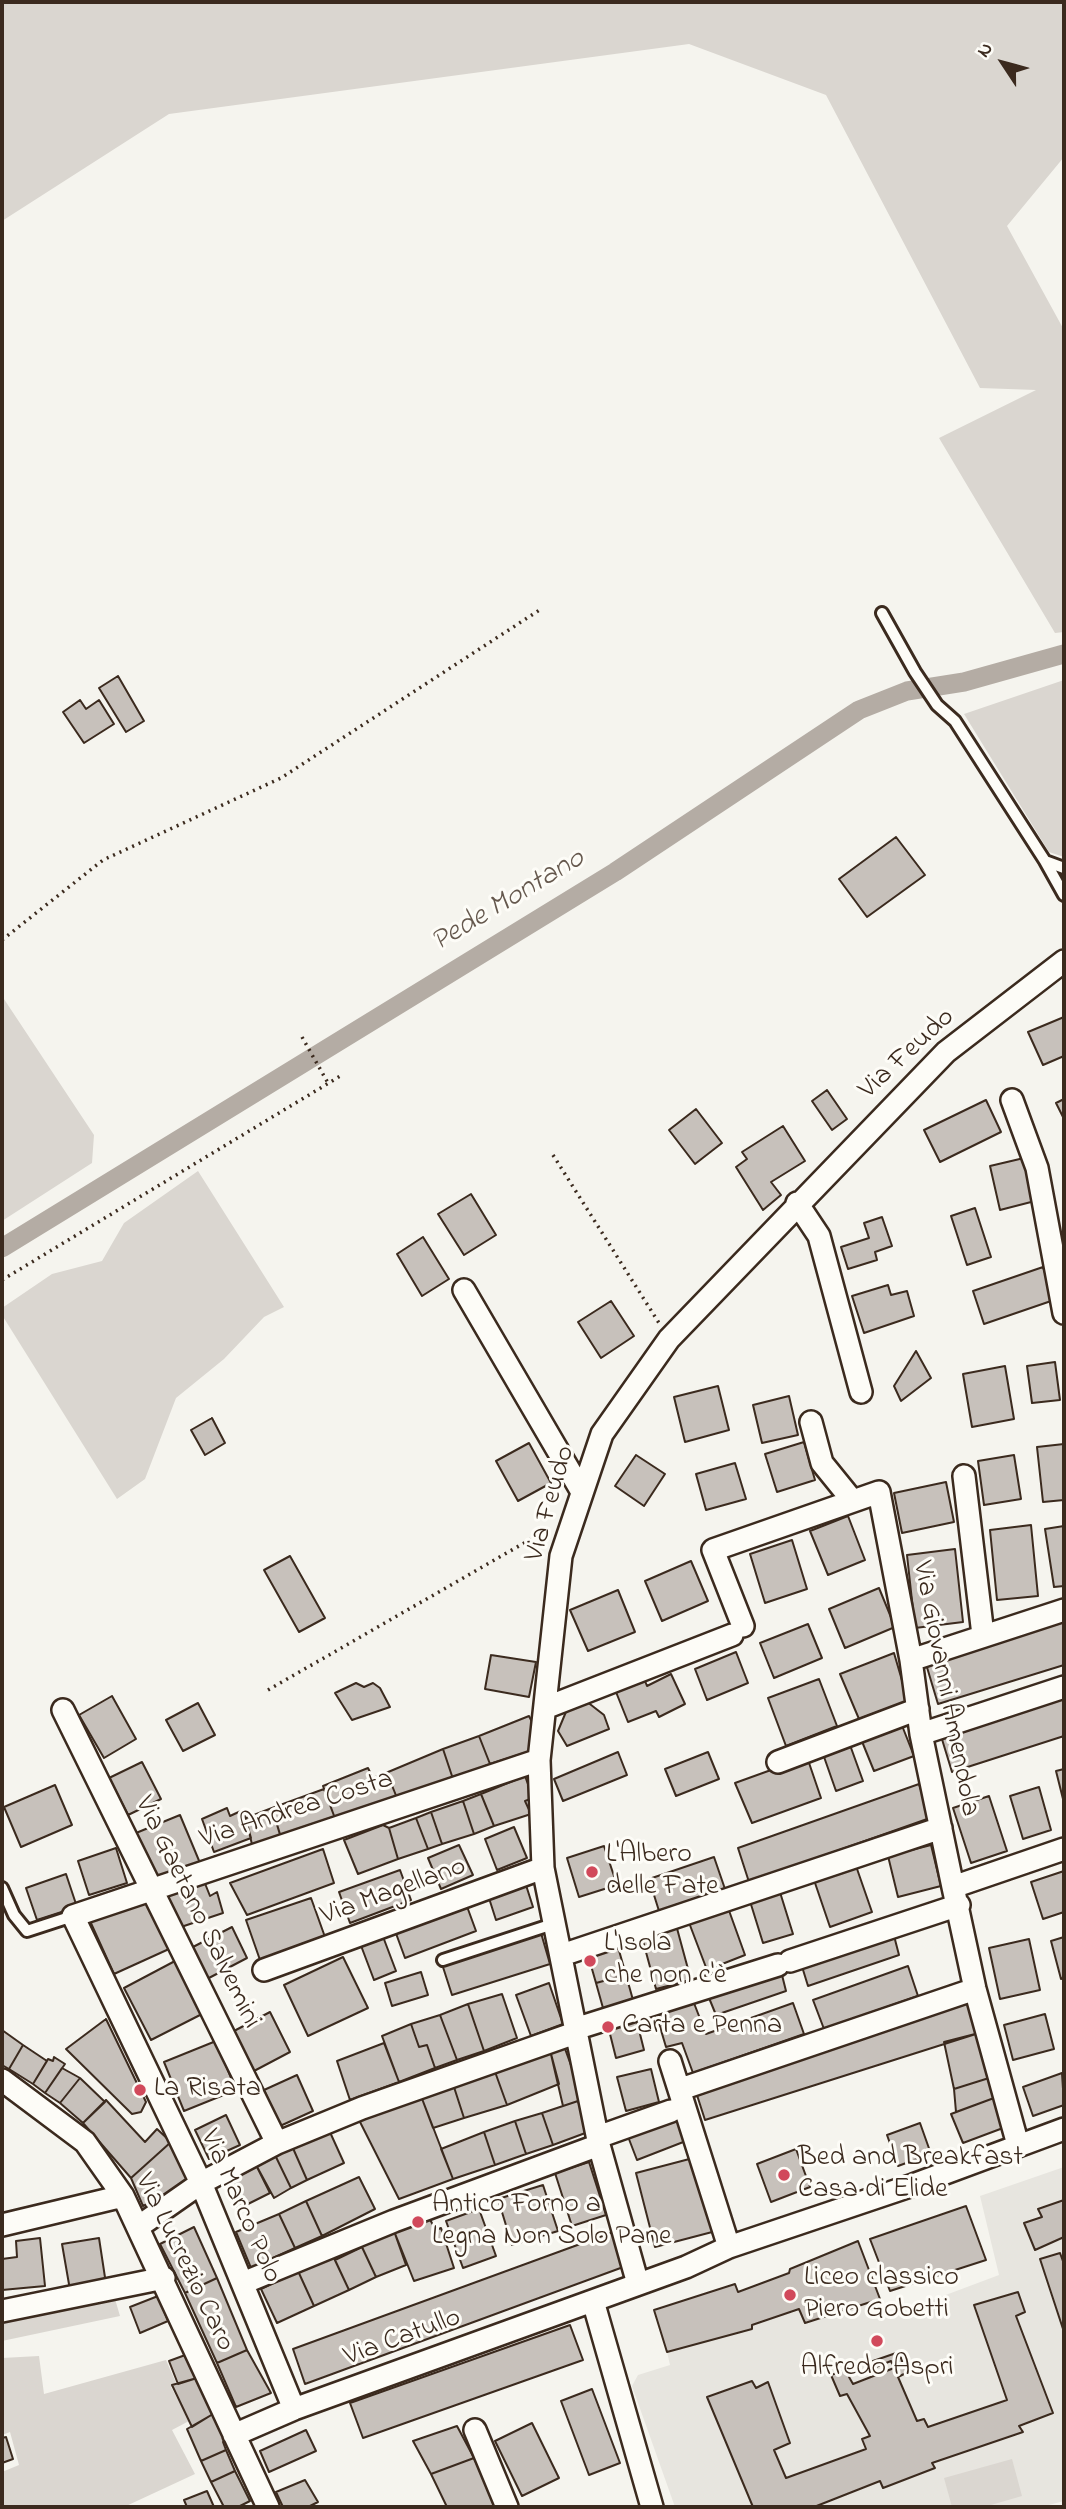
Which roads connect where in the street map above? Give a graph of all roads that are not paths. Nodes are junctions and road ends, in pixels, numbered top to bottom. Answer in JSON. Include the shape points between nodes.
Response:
{"nodes":[{"id":1,"x":882,"y":613,"type":"dead end"},
{"id":2,"x":1045,"y":861,"type":"junction"},
{"id":3,"x":1064,"y":868,"type":"edge"},
{"id":4,"x":1064,"y":895,"type":"edge"},
{"id":5,"x":1064,"y":961,"type":"edge"},
{"id":6,"x":1012,"y":1100,"type":"dead end"},
{"id":7,"x":797,"y":1203,"type":"junction"},
{"id":8,"x":464,"y":1290,"type":"dead end"},
{"id":9,"x":1064,"y":1313,"type":"edge"},
{"id":10,"x":861,"y":1392,"type":"dead end"},
{"id":11,"x":811,"y":1422,"type":"dead end"},
{"id":12,"x":964,"y":1476,"type":"dead end"},
{"id":13,"x":583,"y":1492,"type":"junction"},
{"id":14,"x":852,"y":1500,"type":"junction"},
{"id":15,"x":1064,"y":1610,"type":"edge"},
{"id":16,"x":983,"y":1635,"type":"junction"},
{"id":17,"x":911,"y":1660,"type":"junction"},
{"id":18,"x":1064,"y":1687,"type":"edge"},
{"id":19,"x":545,"y":1709,"type":"junction"},
{"id":20,"x":918,"y":1709,"type":"junction"},
{"id":21,"x":63,"y":1710,"type":"dead end"},
{"id":22,"x":921,"y":1734,"type":"junction"},
{"id":23,"x":539,"y":1760,"type":"junction"},
{"id":24,"x":778,"y":1762,"type":"dead end"},
{"id":25,"x":941,"y":1828,"type":"junction"},
{"id":26,"x":1064,"y":1849,"type":"edge"},
{"id":27,"x":543,"y":1868,"type":"junction"},
{"id":28,"x":2,"y":1888,"type":"edge"},
{"id":29,"x":153,"y":1888,"type":"junction"},
{"id":30,"x":956,"y":1896,"type":"junction"},
{"id":31,"x":73,"y":1916,"type":"junction"},
{"id":32,"x":553,"y":1924,"type":"junction"},
{"id":33,"x":562,"y":1955,"type":"junction"},
{"id":34,"x":443,"y":1960,"type":"dead end"},
{"id":35,"x":264,"y":1970,"type":"dead end"},
{"id":36,"x":975,"y":1989,"type":"junction"},
{"id":37,"x":575,"y":2031,"type":"junction"},
{"id":38,"x":670,"y":2061,"type":"dead end"},
{"id":39,"x":2,"y":2080,"type":"edge"},
{"id":40,"x":681,"y":2089,"type":"junction"},
{"id":41,"x":671,"y":2111,"type":"dead end"},
{"id":42,"x":1064,"y":2129,"type":"edge"},
{"id":43,"x":599,"y":2141,"type":"junction"},
{"id":44,"x":277,"y":2143,"type":"junction"},
{"id":45,"x":1017,"y":2145,"type":"junction"},
{"id":46,"x":201,"y":2183,"type":"junction"},
{"id":47,"x":123,"y":2196,"type":"junction"},
{"id":48,"x":2,"y":2225,"type":"edge"},
{"id":49,"x":138,"y":2227,"type":"junction"},
{"id":50,"x":729,"y":2247,"type":"junction"},
{"id":51,"x":164,"y":2278,"type":"junction"},
{"id":52,"x":243,"y":2283,"type":"junction"},
{"id":53,"x":638,"y":2284,"type":"junction"},
{"id":54,"x":593,"y":2301,"type":"junction"},
{"id":55,"x":2,"y":2311,"type":"edge"},
{"id":56,"x":294,"y":2409,"type":"junction"},
{"id":57,"x":475,"y":2430,"type":"dead end"},
{"id":58,"x":234,"y":2435,"type":"junction"},
{"id":59,"x":268,"y":2507,"type":"edge"},
{"id":60,"x":507,"y":2507,"type":"edge"},
{"id":61,"x":652,"y":2507,"type":"edge"}],
"edges":[{"from":1,"to":2,"type":"lane","via":[[915,672],[937,705],[955,721]]},
{"from":2,"to":3,"type":"lane"},
{"from":2,"to":4,"type":"lane"},
{"from":5,"to":7,"type":"street","name":"Via Feudo","via":[[946,1052]]},
{"from":6,"to":9,"type":"street","via":[[1037,1168]]},
{"from":7,"to":10,"type":"street","via":[[819,1236]]},
{"from":7,"to":13,"type":"street","name":"Via Feudo","via":[[669,1339],[602,1434]]},
{"from":8,"to":13,"type":"street"},
{"from":11,"to":14,"type":"street","via":[[822,1463]]},
{"from":12,"to":16,"type":"street"},
{"from":13,"to":19,"type":"street","name":"Via Feudo","via":[[561,1556]]},
{"from":14,"to":17,"type":"street","name":"Via Giovanni Amendola","via":[[878,1492]]},
{"from":14,"to":19,"type":"street","name":"Via Giovanni Amendola","via":[[713,1550],[738,1631]]},
{"from":15,"to":16,"type":"street"},
{"from":16,"to":17,"type":"street"},
{"from":17,"to":20,"type":"street","name":"Via Giovanni Amendola"},
{"from":18,"to":22,"type":"street"},
{"from":19,"to":23,"type":"street","name":"Via Feudo"},
{"from":20,"to":22,"type":"street","name":"Via Giovanni Amendola"},
{"from":20,"to":24,"type":"street"},
{"from":21,"to":29,"type":"street","name":"Via Gaetano Salvemini"},
{"from":22,"to":25,"type":"street","name":"Via Giovanni Amendola"},
{"from":23,"to":27,"type":"street","name":"Via Feudo"},
{"from":23,"to":29,"type":"street","name":"Via Andrea Costa"},
{"from":25,"to":30,"type":"street","name":"Via Giovanni Amendola"},
{"from":25,"to":33,"type":"street"},
{"from":26,"to":30,"type":"street"},
{"from":27,"to":32,"type":"street","name":"Via Feudo"},
{"from":27,"to":35,"type":"street","name":"Via Magellano"},
{"from":28,"to":31,"type":"lane","via":[[27,1931]]},
{"from":29,"to":31,"type":"street","name":"Via Andrea Costa"},
{"from":29,"to":44,"type":"street","name":"Via Gaetano Salvemini"},
{"from":30,"to":36,"type":"street","name":"Via Giovanni Amendola"},
{"from":30,"to":37,"type":"street","via":[[784,1963]]},
{"from":31,"to":46,"type":"street","name":"Via Marco Polo"},
{"from":32,"to":33,"type":"street","name":"Via Feudo"},
{"from":32,"to":34,"type":"lane"},
{"from":33,"to":37,"type":"street","name":"Via Feudo"},
{"from":36,"to":40,"type":"street"},
{"from":36,"to":45,"type":"street","name":"Via Giovanni Amendola"},
{"from":37,"to":43,"type":"street","name":"Via Feudo"},
{"from":37,"to":44,"type":"street"},
{"from":38,"to":40,"type":"street"},
{"from":39,"to":47,"type":"street","name":"Via Lucrezio Caro","via":[[85,2142]]},
{"from":40,"to":50,"type":"street"},
{"from":41,"to":43,"type":"street"},
{"from":42,"to":45,"type":"street","name":"Via Catullo"},
{"from":43,"to":52,"type":"street"},
{"from":43,"to":53,"type":"street","name":"Via Feudo"},
{"from":44,"to":46,"type":"street"},
{"from":45,"to":50,"type":"street","name":"Via Catullo"},
{"from":46,"to":49,"type":"street"},
{"from":46,"to":52,"type":"street","name":"Via Marco Polo"},
{"from":47,"to":48,"type":"street"},
{"from":47,"to":49,"type":"street","name":"Via Lucrezio Caro"},
{"from":49,"to":51,"type":"street","name":"Via Lucrezio Caro"},
{"from":50,"to":53,"type":"street","name":"Via Catullo"},
{"from":51,"to":55,"type":"street"},
{"from":51,"to":58,"type":"street","name":"Via Lucrezio Caro"},
{"from":52,"to":56,"type":"street","name":"Via Marco Polo"},
{"from":53,"to":54,"type":"street","name":"Via Catullo"},
{"from":54,"to":56,"type":"street","name":"Via Catullo"},
{"from":54,"to":61,"type":"street"},
{"from":56,"to":58,"type":"street","name":"Via Catullo"},
{"from":57,"to":60,"type":"street"},
{"from":58,"to":59,"type":"street","name":"Via Lucrezio Caro"}]}
